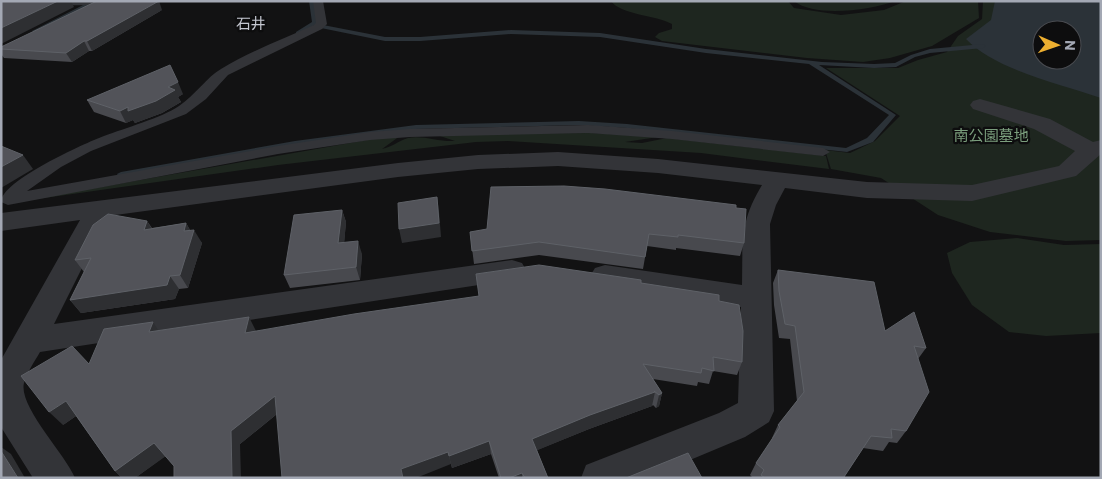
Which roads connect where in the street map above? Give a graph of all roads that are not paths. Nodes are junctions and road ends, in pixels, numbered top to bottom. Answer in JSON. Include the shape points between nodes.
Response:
{"nodes":[{"id":1,"x":318,"y":1,"type":"edge"},
{"id":2,"x":104,"y":2,"type":"edge"},
{"id":3,"x":1,"y":3,"type":"edge"},
{"id":4,"x":67,"y":20,"type":"edge"},
{"id":5,"x":980,"y":105,"type":"dead end"},
{"id":6,"x":1096,"y":148,"type":"edge"},
{"id":7,"x":823,"y":152,"type":"dead end"},
{"id":8,"x":777,"y":181,"type":"junction"},
{"id":9,"x":98,"y":209,"type":"junction"},
{"id":10,"x":4,"y":210,"type":"edge"},
{"id":11,"x":539,"y":267,"type":"edge"},
{"id":12,"x":579,"y":272,"type":"edge"},
{"id":13,"x":756,"y":298,"type":"junction"},
{"id":14,"x":30,"y":340,"type":"junction"},
{"id":15,"x":56,"y":478,"type":"edge"},
{"id":16,"x":600,"y":478,"type":"edge"}],
"edges":[{"from":1,"to":10,"type":"lane","via":[[322,24],[224,72],[181,111],[86,148],[56,164],[27,182]]},
{"from":2,"to":3,"type":"lane"},
{"from":2,"to":4,"type":"street"},
{"from":5,"to":6,"type":"street","via":[[1042,124]]},
{"from":6,"to":8,"type":"street","via":[[1067,171],[972,192],[867,190]]},
{"from":7,"to":10,"type":"lane","via":[[588,129],[410,132],[278,150]]},
{"from":8,"to":9,"type":"street","via":[[658,166],[558,159],[478,162]]},
{"from":8,"to":13,"type":"street","via":[[763,205],[757,224]]},
{"from":9,"to":10,"type":"street"},
{"from":9,"to":14,"type":"street"},
{"from":11,"to":14,"type":"street"},
{"from":12,"to":13,"type":"street"},
{"from":13,"to":16,"type":"street","via":[[756,411],[732,425]]},
{"from":14,"to":15,"type":"street","via":[[6,384],[10,410]]}]}
